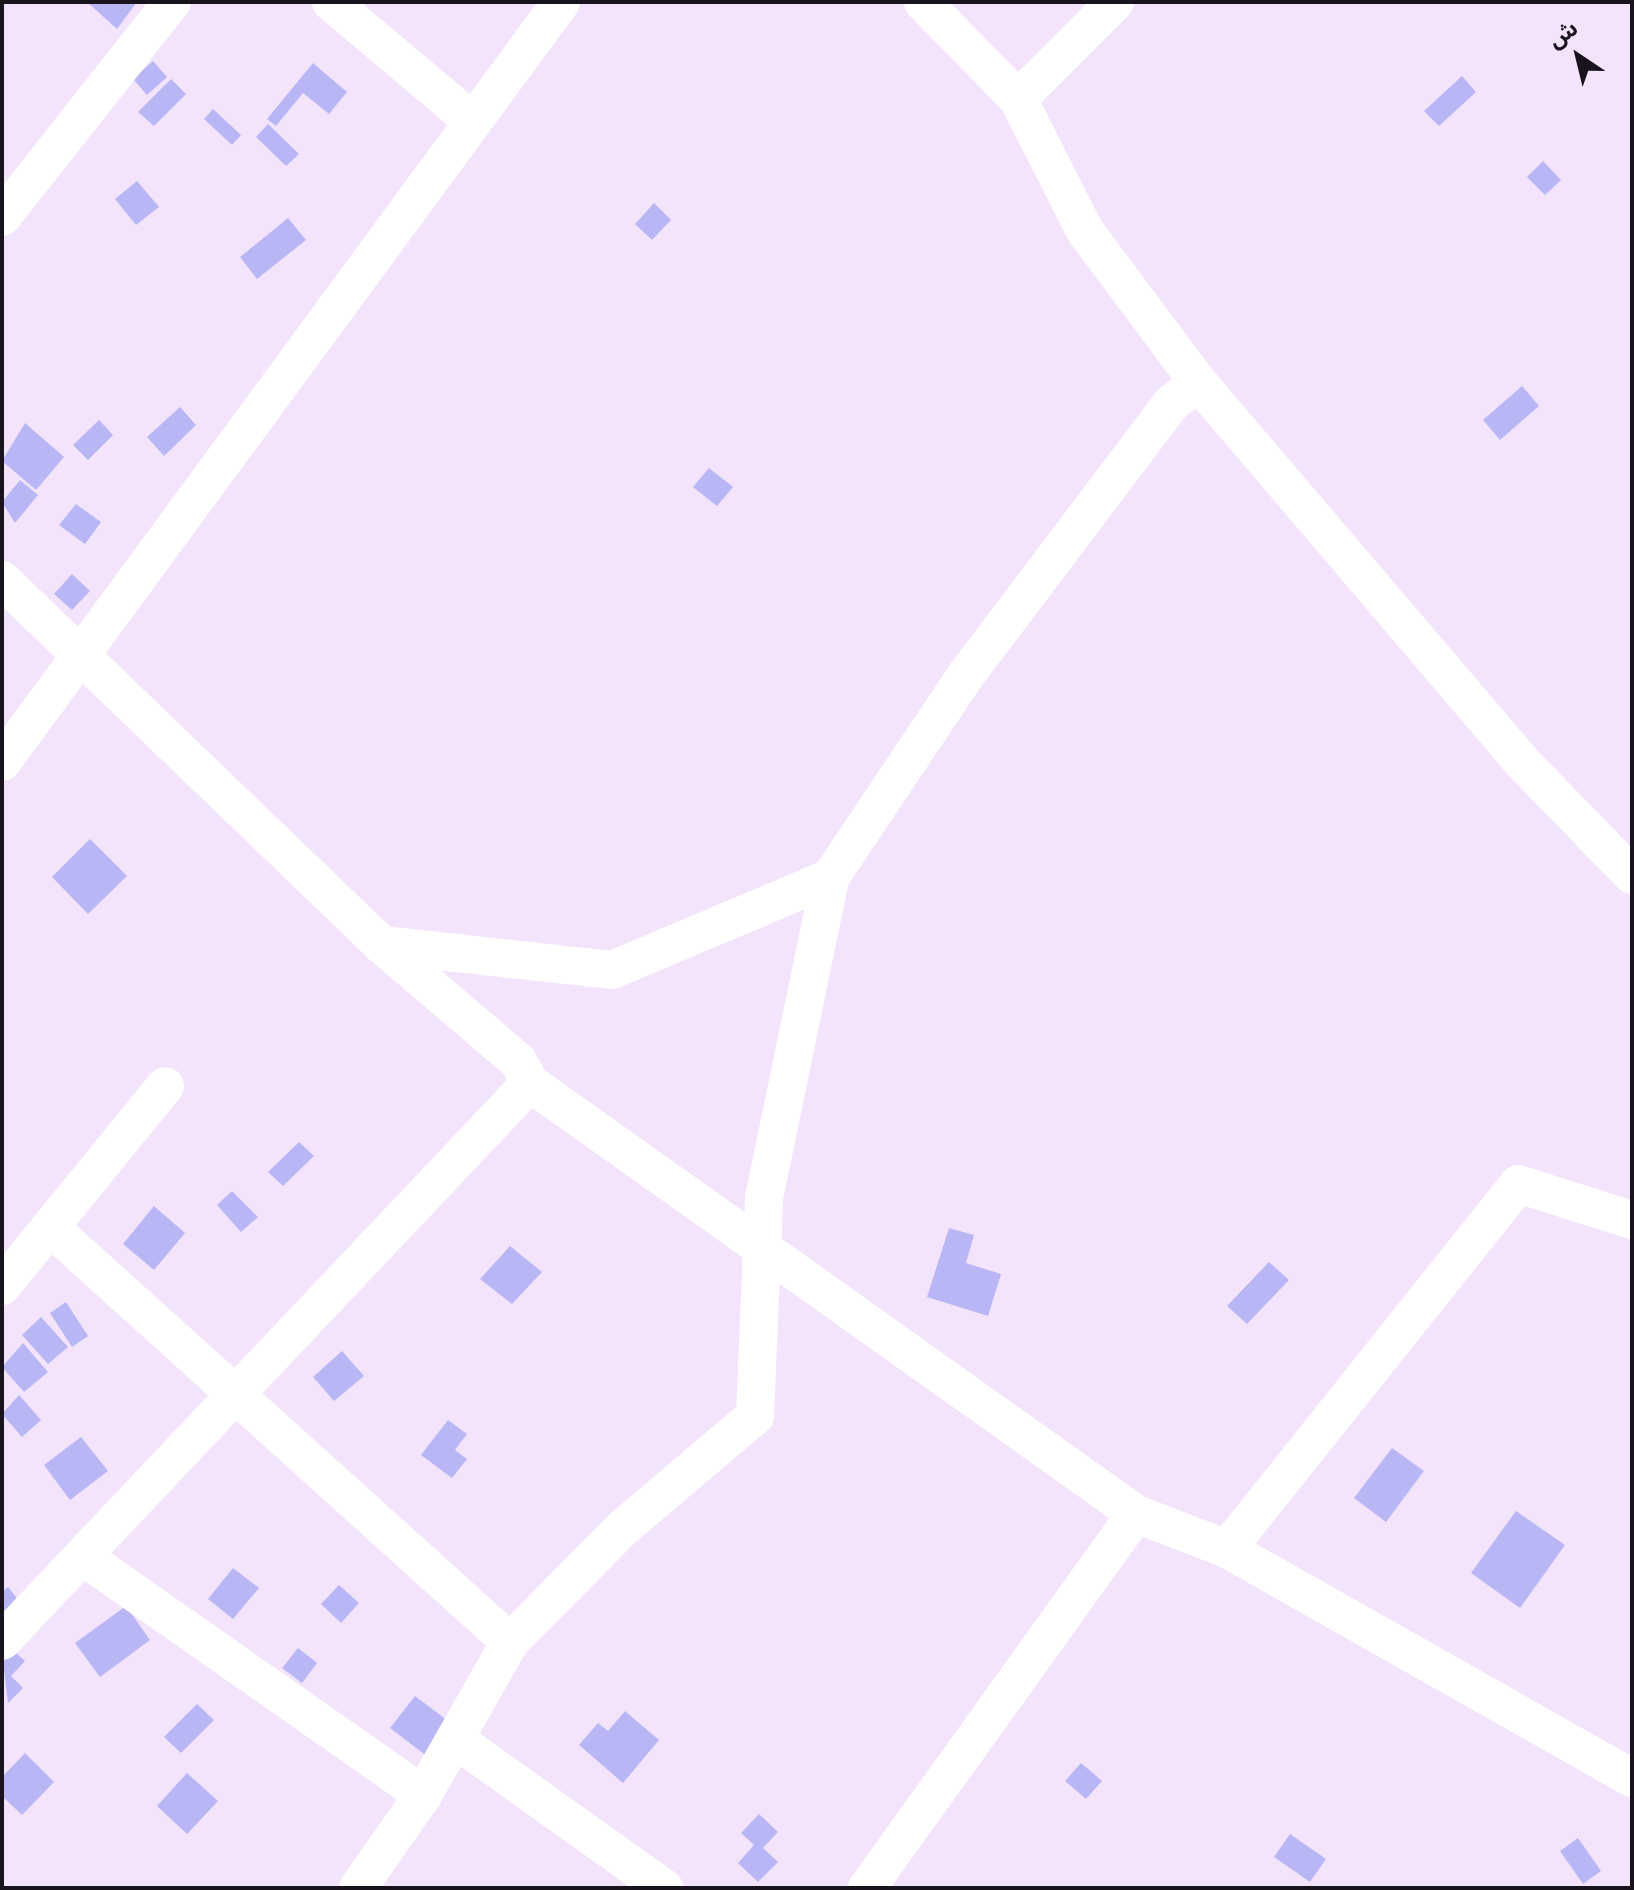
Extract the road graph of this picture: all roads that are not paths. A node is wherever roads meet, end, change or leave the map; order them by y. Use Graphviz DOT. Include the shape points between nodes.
graph roads {
  1 [pos="172,2"];
  2 [pos="331,2"];
  3 [pos="561,2"];
  4 [pos="923,2"];
  5 [pos="1115,2"];
  6 [pos="1018,99"];
  7 [pos="471,120"];
  8 [pos="2,217"];
  9 [pos="1198,382"];
  10 [pos="2,580"];
  11 [pos="80,655"];
  12 [pos="2,762"];
  13 [pos="1632,875"];
  14 [pos="830,878"];
  15 [pos="382,945"];
  16 [pos="530,1083"];
  17 [pos="165,1086"];
  18 [pos="1632,1220"];
  19 [pos="51,1228"];
  20 [pos="762,1248"];
  21 [pos="2,1286"];
  22 [pos="231,1394"];
  23 [pos="1136,1514"];
  24 [pos="1227,1549"];
  25 [pos="85,1558"];
  26 [pos="2,1641"];
  27 [pos="510,1642"];
  28 [pos="455,1739"];
  29 [pos="1632,1778"];
  30 [pos="423,1795"];
  31 [pos="358,1888"];
  32 [pos="664,1888"];
  33 [pos="867,1888"];
  1 -- 8 [label="street"];
  2 -- 7 [label="street"];
  3 -- 7 [label="street"];
  4 -- 6 [label="street"];
  5 -- 6 [label="street"];
  6 -- 9 [label="street" via="1085,231"];
  7 -- 11 [label="street"];
  9 -- 13 [label="street" via="1523,763"];
  9 -- 14 [label="street" via="1172,403 966,675"];
  10 -- 11 [label="street"];
  11 -- 12 [label="street"];
  11 -- 15 [label="street"];
  14 -- 15 [label="street" via="612,970"];
  14 -- 20 [label="street" via="764,1198"];
  15 -- 16 [label="street" via="518,1061"];
  16 -- 20 [label="street"];
  16 -- 22 [label="street"];
  17 -- 19 [label="street"];
  18 -- 24 [label="street" via="1518,1184"];
  19 -- 21 [label="street"];
  19 -- 22 [label="street"];
  20 -- 23 [label="street"];
  20 -- 27 [label="street" via="755,1416 624,1527"];
  22 -- 25 [label="street"];
  22 -- 27 [label="street"];
  23 -- 24 [label="street"];
  23 -- 33 [label="street"];
  24 -- 29 [label="street"];
  25 -- 26 [label="street"];
  25 -- 30 [label="street"];
  27 -- 28 [label="street"];
  28 -- 30 [label="street"];
  28 -- 32 [label="street"];
  30 -- 31 [label="street"];
}
